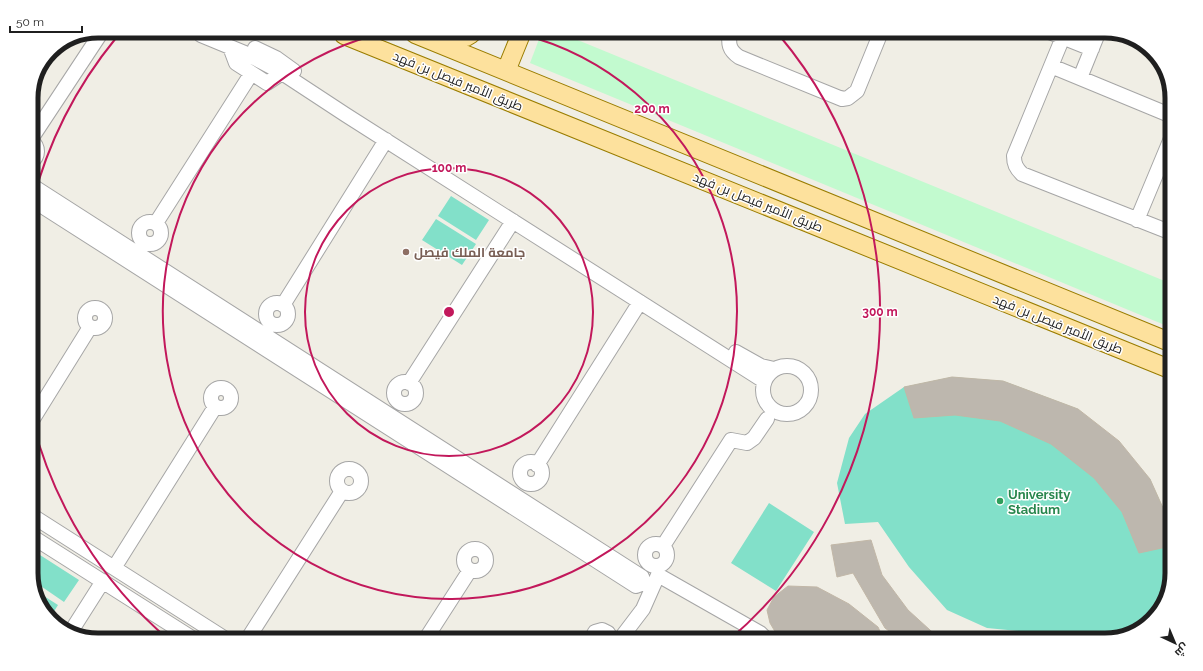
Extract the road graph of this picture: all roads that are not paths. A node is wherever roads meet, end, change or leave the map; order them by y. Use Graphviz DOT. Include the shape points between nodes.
graph roads {
  1 [pos="98,38"];
  2 [pos="208,38"];
  3 [pos="229,38"];
  4 [pos="351,38"];
  5 [pos="425,38"];
  6 [pos="461,38"];
  7 [pos="519,38"];
  8 [pos="729,38"];
  9 [pos="879,38"];
  10 [pos="1063,38"];
  11 [pos="1096,38"];
  12 [pos="437,43"];
  13 [pos="230,47"];
  14 [pos="1092,49"];
  15 [pos="1051,66"];
  16 [pos="506,71"];
  17 [pos="282,73"];
  18 [pos="252,74"];
  19 [pos="1080,78"];
  20 [pos="1165,113"];
  21 [pos="38,129"];
  22 [pos="386,140"];
  23 [pos="1165,156"];
  24 [pos="38,190"];
  25 [pos="38,203"];
  26 [pos="1137,220"];
  27 [pos="513,221"];
  28 [pos="156,223"];
  29 [pos="1165,231"];
  30 [pos="640,302"];
  31 [pos="283,305"];
  32 [pos="90,327"];
  33 [pos="1165,340"];
  34 [pos="1165,367"];
  35 [pos="774,369"];
  36 [pos="764,381"];
  37 [pos="409,383"];
  38 [pos="216,408"];
  39 [pos="38,411"];
  40 [pos="773,413"];
  41 [pos="537,464"];
  42 [pos="342,491"];
  43 [pos="38,519"];
  44 [pos="38,540"];
  45 [pos="114,568"];
  46 [pos="470,570"];
  47 [pos="103,581"];
  48 [pos="641,582"];
  49 [pos="73,628"];
  50 [pos="184,633"];
  51 [pos="216,633"];
  52 [pos="251,633"];
  53 [pos="430,633"];
  54 [pos="594,633"];
  55 [pos="608,633"];
  56 [pos="625,633"];
  57 [pos="760,633"];
  1 -- 21 [label="street"];
  2 -- 13 [label="street"];
  3 -- 35 [label="street" via="276,58 747,360"];
  4 -- 34 [label="main road, طريق الأمير فيصل بن فهد"];
  5 -- 12 [label="main road, طريق الأمير فيصل بن فهد"];
  6 -- 12 [label="main road"];
  7 -- 16 [label="main road"];
  8 -- 9 [label="street" via="728,44 739,57 842,99 857,91"];
  10 -- 14 [label="street"];
  10 -- 15 [label="street"];
  11 -- 14 [label="street"];
  12 -- 16 [label="main road, طريق الأمير فيصل بن فهد"];
  13 -- 17 [label="street"];
  13 -- 18 [label="street" via="236,63"];
  14 -- 19 [label="street"];
  15 -- 19 [label="street"];
  15 -- 26 [label="street" via="1014,156 1016,168 1022,174"];
  16 -- 33 [label="main road, طريق الأمير فيصل بن فهد"];
  17 -- 18 [label="street" via="266,83"];
  17 -- 22 [label="street"];
  18 -- 28 [label="street"];
  19 -- 20 [label="street"];
  22 -- 27 [label="street"];
  22 -- 31 [label="street"];
  23 -- 26 [label="street"];
  24 -- 48 [label="street"];
  25 -- 48 [label="street"];
  26 -- 29 [label="street"];
  27 -- 30 [label="street"];
  27 -- 37 [label="street"];
  30 -- 36 [label="street"];
  30 -- 41 [label="street"];
  32 -- 39 [label="street"];
  35 -- 36 [label="street"];
  35 -- 40 [label="street" via="789,366 803,372 808,378 810,393 803,407 796,411 789,414"];
  36 -- 40 [label="street" via="764,397"];
  38 -- 45 [label="street"];
  40 -- 48 [label="street" via="754,438 747,443 731,440 663,546 666,559 655,565"];
  42 -- 52 [label="street"];
  43 -- 45 [label="street"];
  44 -- 47 [label="street"];
  45 -- 51 [label="street"];
  46 -- 53 [label="street"];
  47 -- 49 [label="street"];
  47 -- 50 [label="street"];
  54 -- 55 [label="street" via="602,630"];
  56 -- 57 [label="street" via="643,609 658,575"];
}
